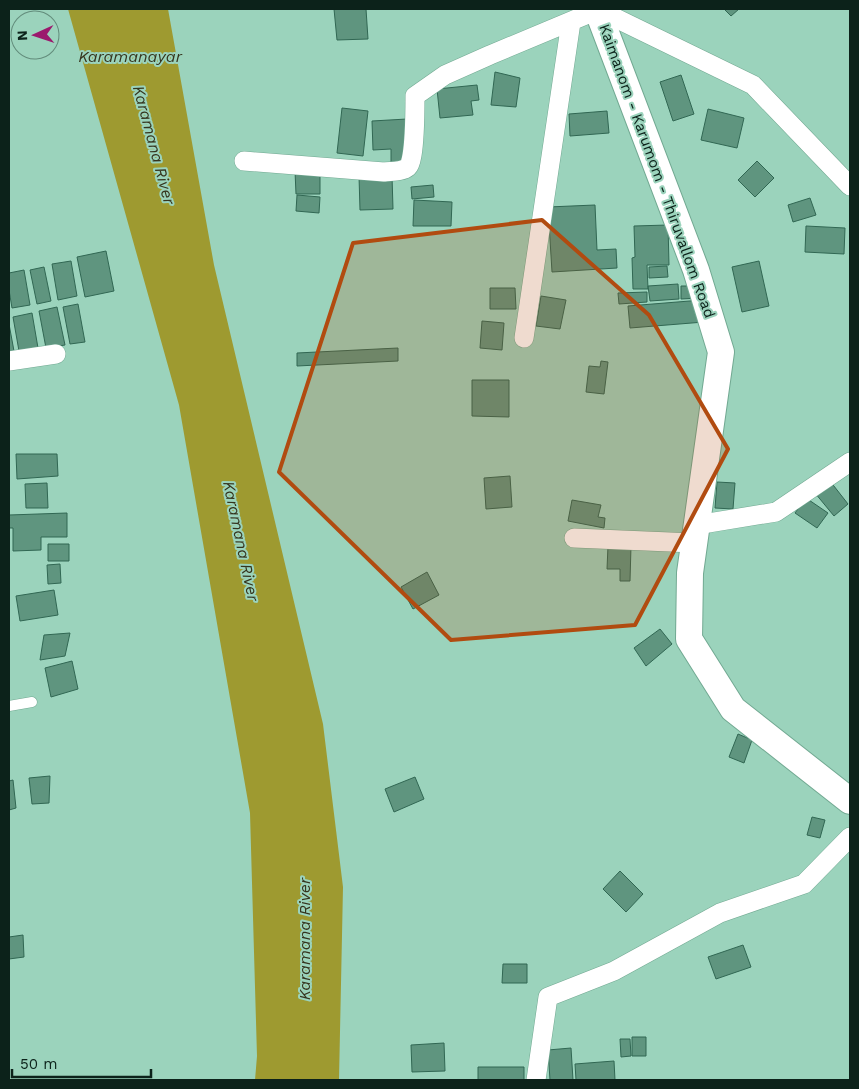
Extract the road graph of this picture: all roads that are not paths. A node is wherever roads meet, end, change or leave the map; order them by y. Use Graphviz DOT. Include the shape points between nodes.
graph roads {
  1 [pos="599,9"];
  2 [pos="570,22"];
  3 [pos="244,161"];
  4 [pos="850,186"];
  5 [pos="524,338"];
  6 [pos="56,354"];
  7 [pos="9,361"];
  8 [pos="850,462"];
  9 [pos="695,534"];
  10 [pos="574,538"];
  11 [pos="32,702"];
  12 [pos="9,706"];
  13 [pos="850,801"];
  14 [pos="850,837"];
  15 [pos="536,1080"];
  1 -- 2 [label="street"];
  1 -- 4 [label="street" via="753,85"];
  1 -- 9 [label="main road, Kaimanom - Karumom - Thiruvallom Road" via="696,270 720,352"];
  2 -- 3 [label="street" via="446,75 416,96 412,160 408,167 399,171"];
  2 -- 5 [label="street"];
  6 -- 7 [label="street"];
  8 -- 9 [label="street" via="776,512"];
  9 -- 10 [label="street"];
  9 -- 13 [label="main road, Kaimanom - Karumom - Thiruvallom Road" via="690,573 689,639 733,709"];
  11 -- 12 [label="lane"];
  14 -- 15 [label="street" via="804,884 720,913 614,971 548,997"];
}
